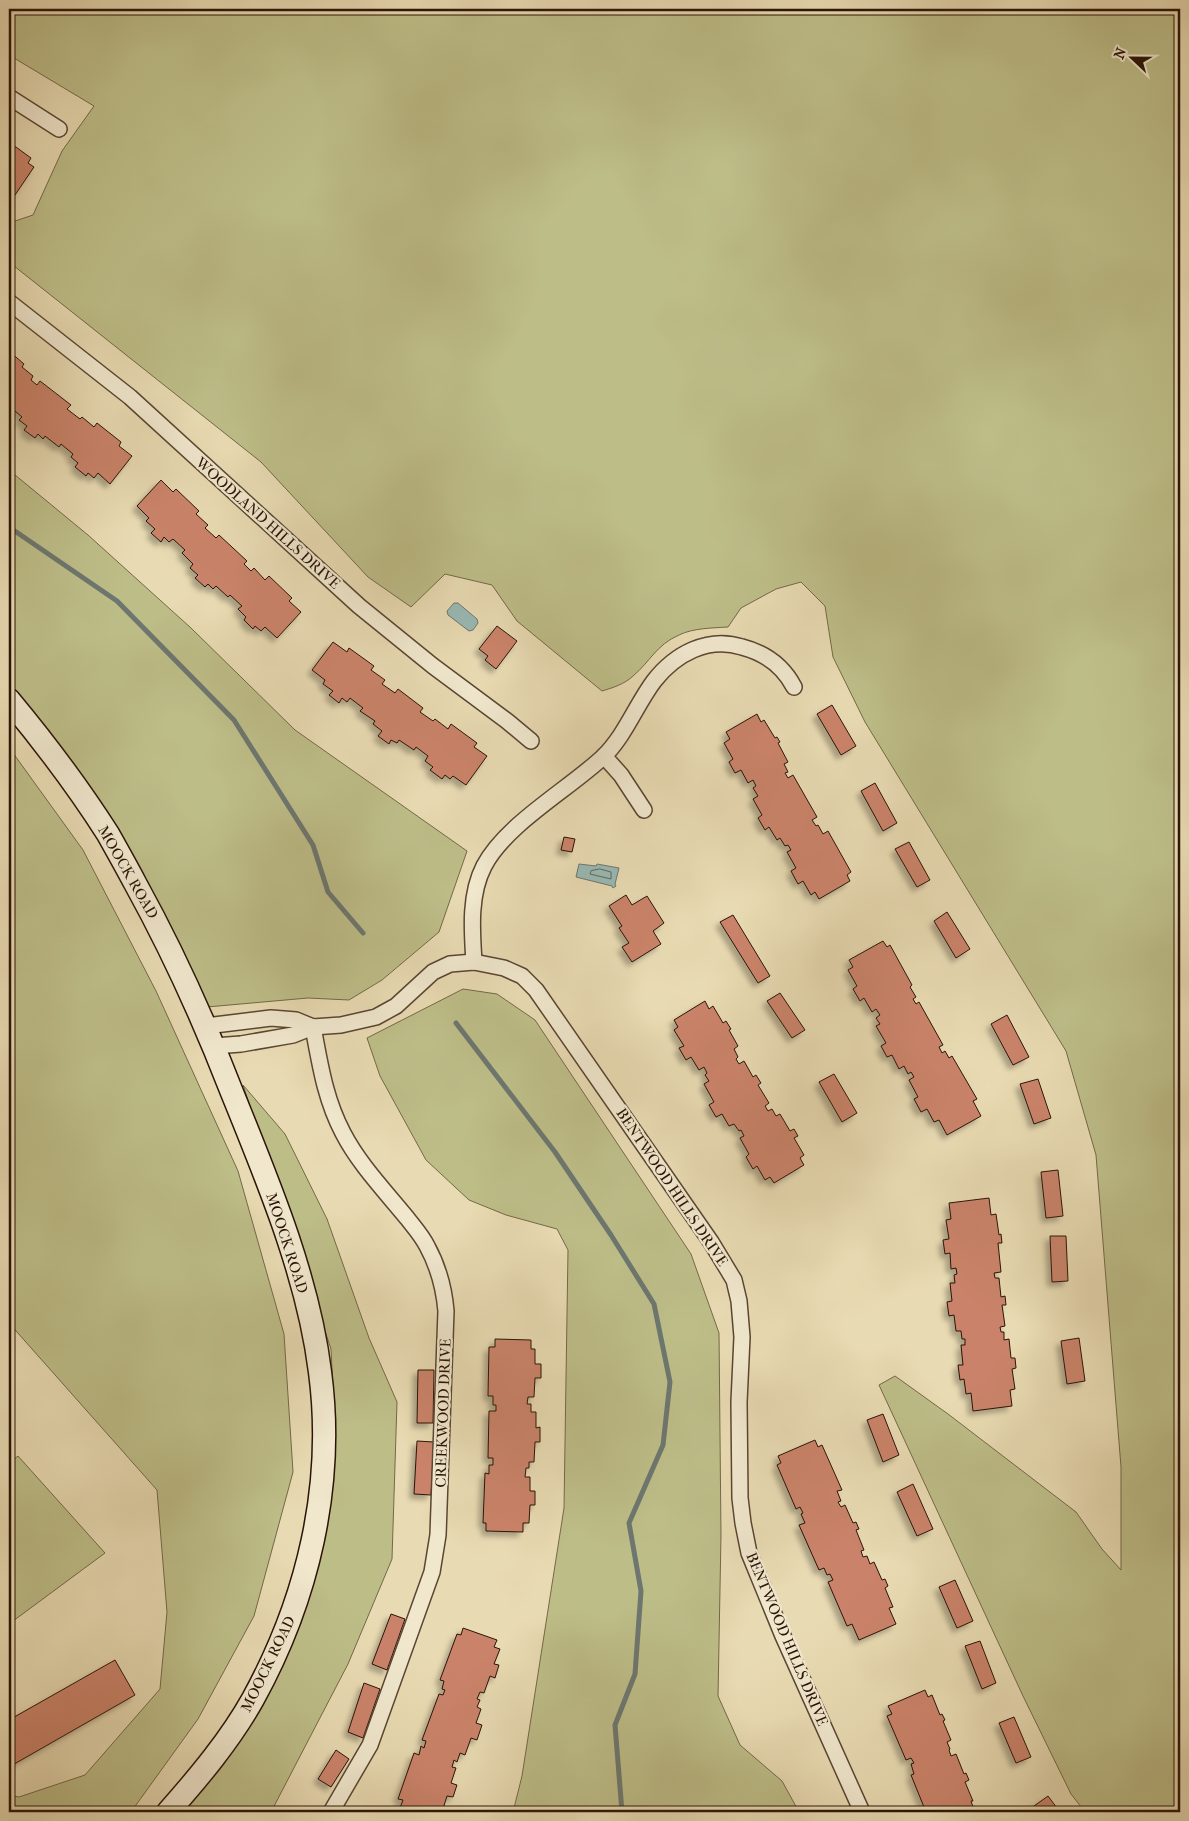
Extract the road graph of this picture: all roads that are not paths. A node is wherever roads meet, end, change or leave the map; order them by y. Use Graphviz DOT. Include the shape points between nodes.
graph roads {
  1 [pos="9,97"];
  2 [pos="59,129"];
  3 [pos="9,302"];
  4 [pos="794,688"];
  5 [pos="9,700"];
  6 [pos="531,741"];
  7 [pos="604,756"];
  8 [pos="644,810"];
  9 [pos="474,962"];
  10 [pos="313,1027"];
  11 [pos="210,1036"];
  12 [pos="168,1812"];
  13 [pos="330,1812"];
  14 [pos="862,1812"];
  1 -- 2 [label="street"];
  3 -- 6 [label="street, WOODLAND HILLS DRIVE" via="130,397 359,606"];
  4 -- 7 [label="street" via="781,669 751,649 732,643 695,648 657,677"];
  5 -- 11 [label="main road, MOOCK ROAD" via="108,835 170,949"];
  7 -- 8 [label="street" via="621,774"];
  7 -- 9 [label="street" via="520,825 495,850 478,883 473,914"];
  9 -- 10 [label="street, BENTWOOD HILLS DRIVE" via="450,964 433,972 396,1006 376,1017"];
  9 -- 14 [label="street, BENTWOOD HILLS DRIVE" via="504,968 522,976 536,990 734,1280 742,1337 740,1498 749,1553"];
  10 -- 11 [label="street, BENTWOOD HILLS DRIVE" via="293,1035 241,1044"];
  10 -- 11 [label="street, BENTWOOD HILLS DRIVE" via="296,1020 271,1018"];
  10 -- 13 [label="street, CREEKWOOD DRIVE" via="328,1098 343,1133 359,1159 427,1246 438,1271 446,1311 439,1525 432,1572 370,1745"];
  11 -- 12 [label="main road, MOOCK ROAD" via="294,1260 320,1371 325,1443 313,1544 280,1645 252,1701 232,1732"];
}
